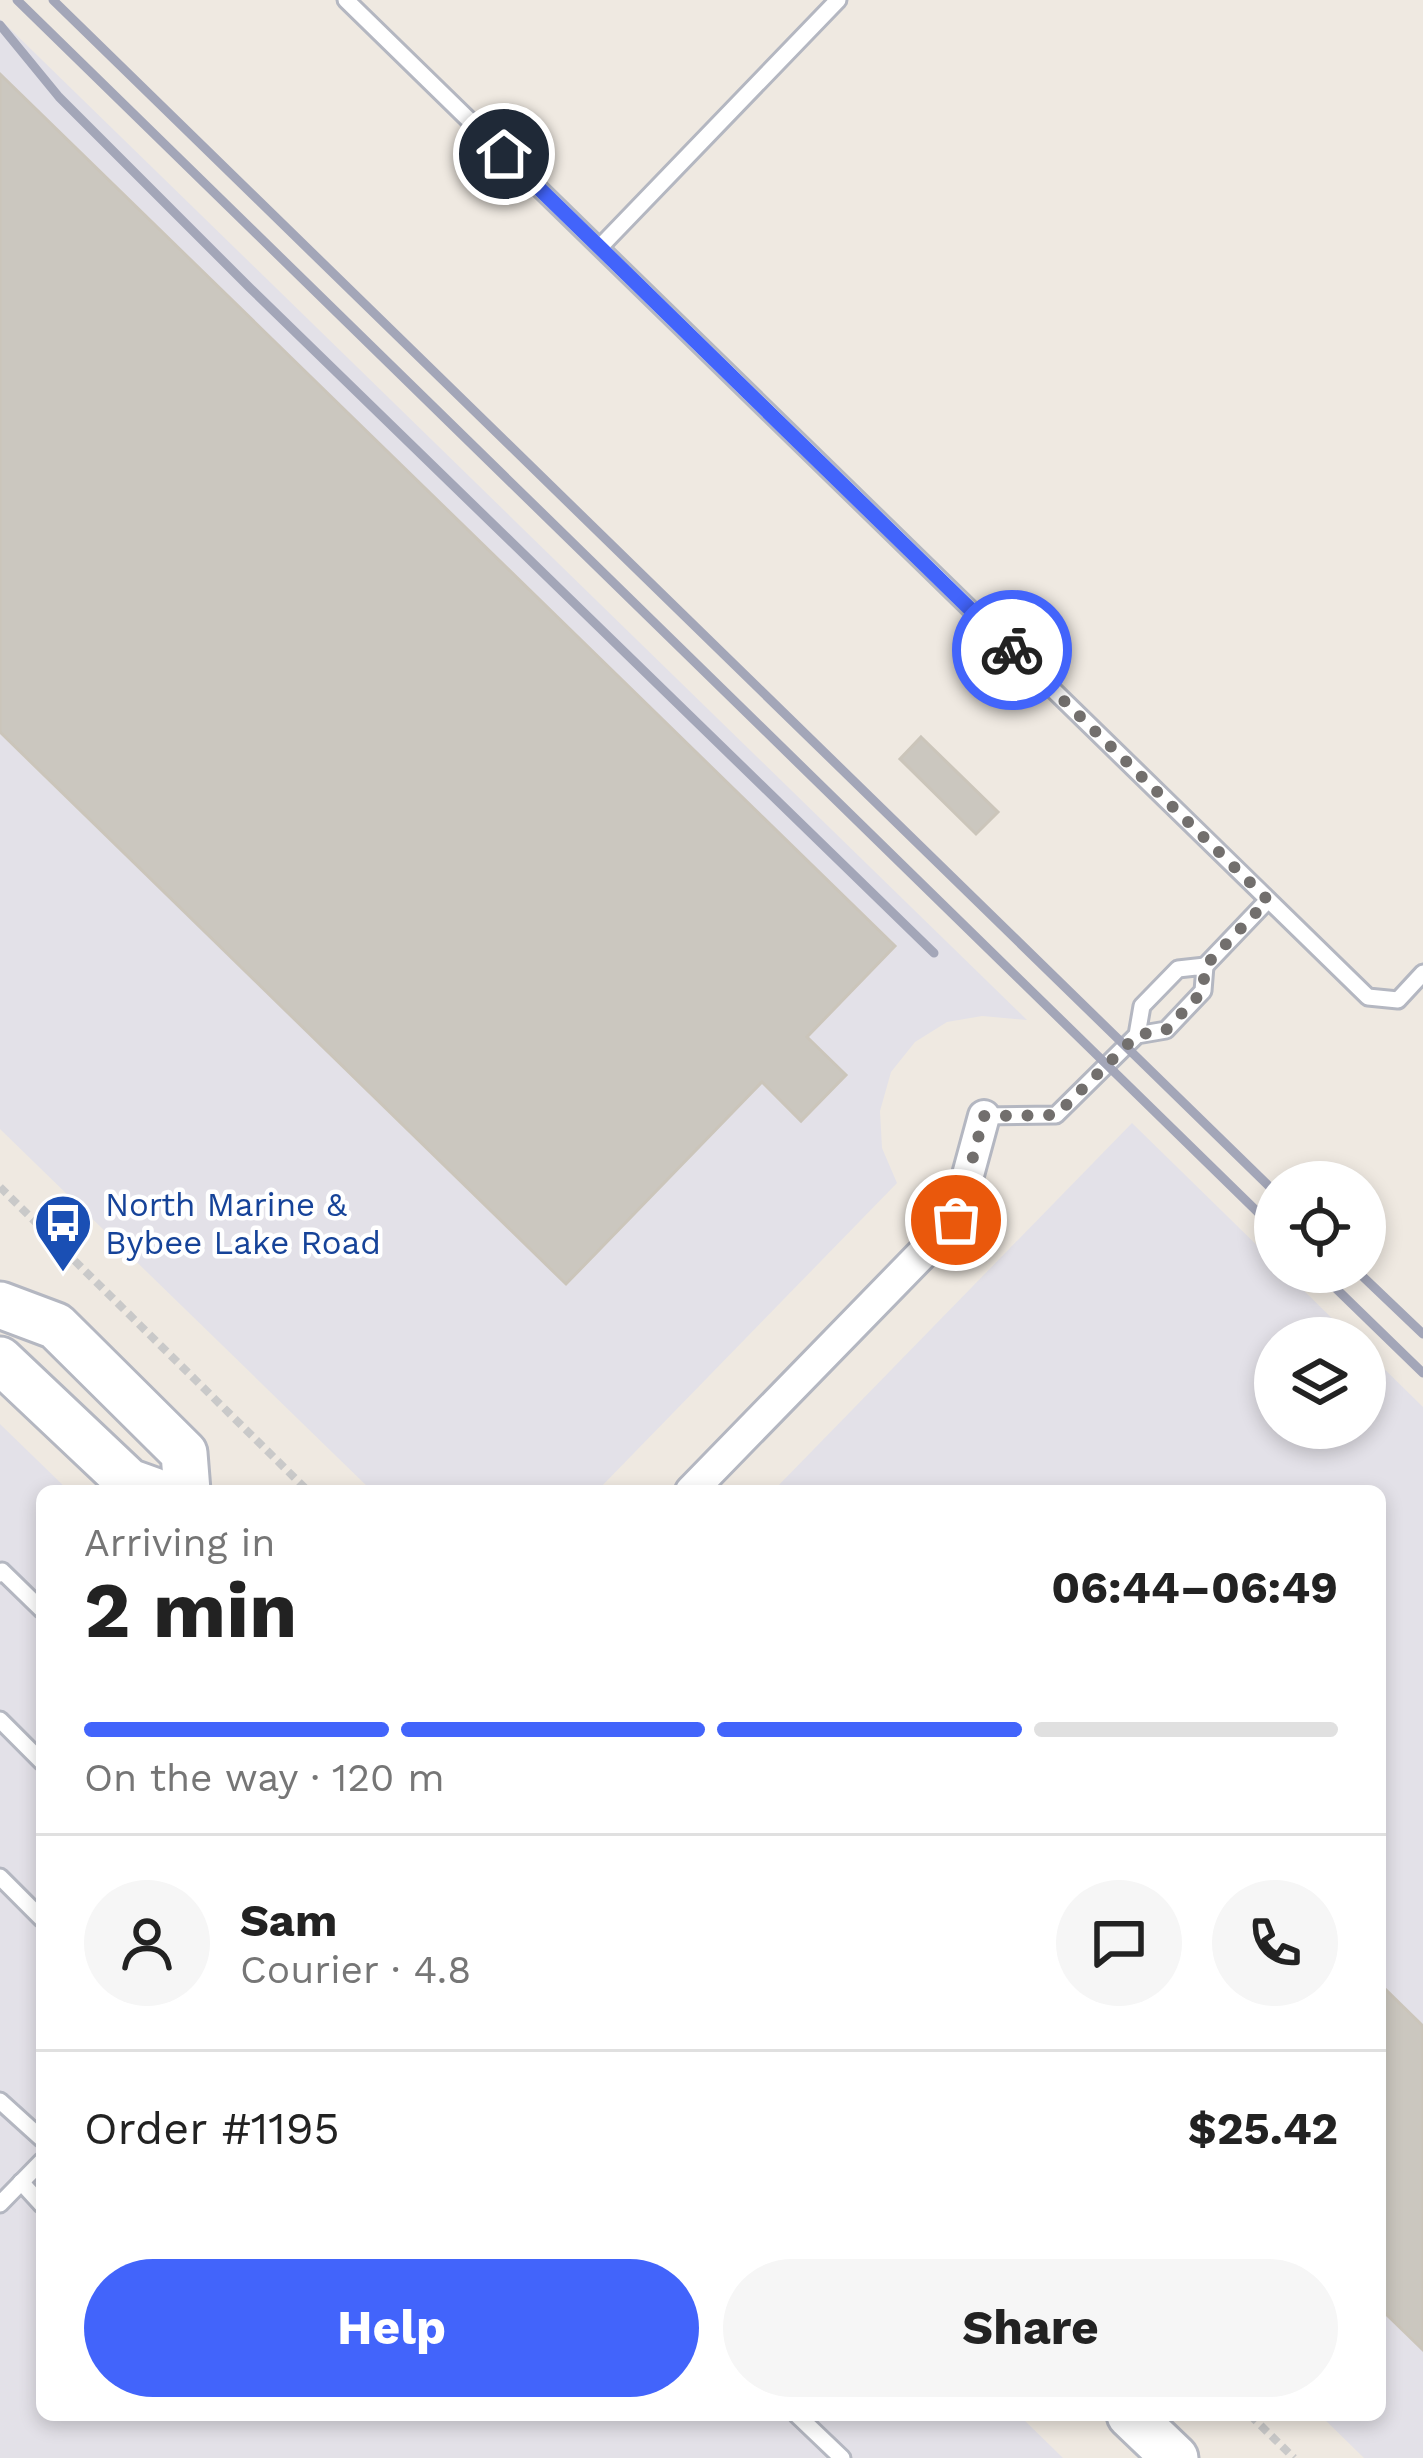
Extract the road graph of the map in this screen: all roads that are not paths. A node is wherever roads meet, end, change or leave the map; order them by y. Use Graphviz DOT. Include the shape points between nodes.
graph roads {
  1 [pos="346,0"];
  2 [pos="838,0"];
  3 [pos="600,247"];
  4 [pos="1268,900"];
  5 [pos="1205,966"];
  6 [pos="1423,973"];
  7 [pos="1137,1035"];
  8 [pos="984,1116"];
  9 [pos="0,1305"];
  10 [pos="0,1360"];
  11 [pos="137,1485"];
  12 [pos="187,1485"];
  13 [pos="697,1485"];
  14 [pos="0,1574"];
  15 [pos="36,1604"];
  16 [pos="0,1720"];
  17 [pos="36,1756"];
  18 [pos="0,1877"];
  19 [pos="36,1913"];
  20 [pos="0,2101"];
  21 [pos="36,2134"];
  22 [pos="36,2167"];
  23 [pos="21,2182"];
  24 [pos="36,2198"];
  25 [pos="0,2204"];
  26 [pos="802,2421"];
  27 [pos="1136,2421"];
  28 [pos="842,2458"];
  29 [pos="1174,2458"];
  1 -- 3 [label="lane"];
  2 -- 3 [label="lane"];
  3 -- 4 [label="lane"];
  4 -- 5 [label="lane"];
  4 -- 6 [label="lane" via="1367,997 1398,1000"];
  5 -- 7 [label="lane" via="1178,969 1142,1006"];
  5 -- 7 [label="lane" via="1203,991 1166,1030"];
  7 -- 8 [label="lane" via="1056,1115"];
  8 -- 13 [label="street" via="956,1220"];
  9 -- 12 [label="main road" via="56,1326 184,1453"];
  10 -- 11 [label="main road"];
  14 -- 15 [label="lane"];
  16 -- 17 [label="lane"];
  18 -- 19 [label="lane"];
  20 -- 21 [label="lane"];
  22 -- 23 [label="lane"];
  23 -- 24 [label="lane"];
  23 -- 25 [label="lane"];
  26 -- 28 [label="lane"];
  27 -- 29 [label="main road"];
}
